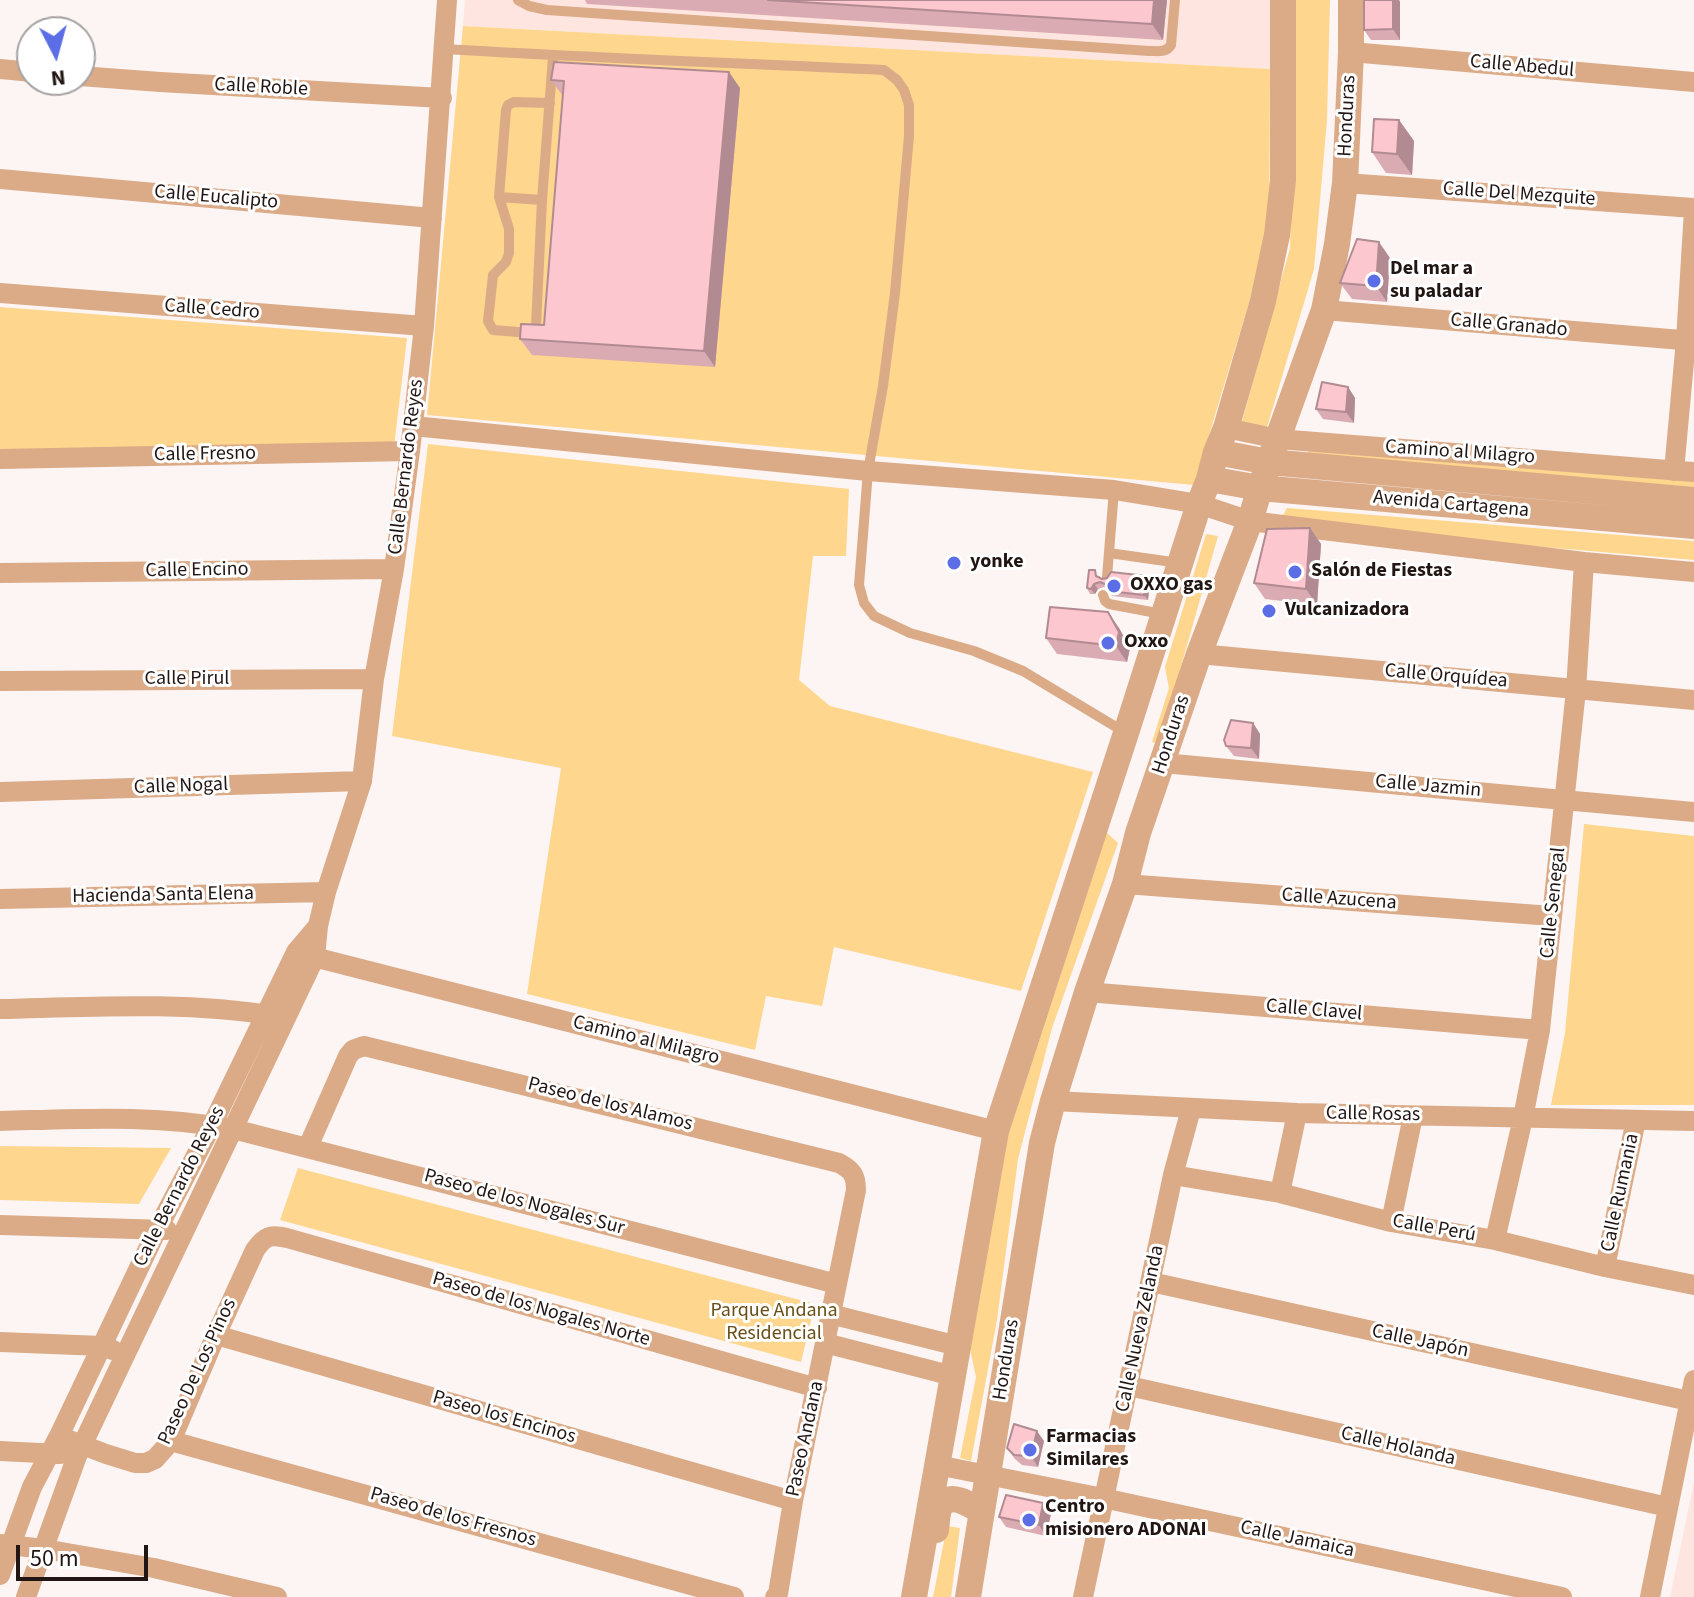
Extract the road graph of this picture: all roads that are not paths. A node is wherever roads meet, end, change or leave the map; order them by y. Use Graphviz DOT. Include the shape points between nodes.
graph roads {
  1 [pos="447,0"];
  2 [pos="518,0"];
  3 [pos="1175,0"];
  4 [pos="1283,0"];
  5 [pos="1351,0"];
  6 [pos="445,49"];
  7 [pos="1351,52"];
  8 [pos="553,57"];
  9 [pos="96,77"];
  10 [pos="1694,82"];
  11 [pos="442,98"];
  12 [pos="550,103"];
  13 [pos="0,179"];
  14 [pos="1345,183"];
  15 [pos="499,197"];
  16 [pos="542,200"];
  17 [pos="1694,209"];
  18 [pos="432,218"];
  19 [pos="0,293"];
  20 [pos="1324,310"];
  21 [pos="424,326"];
  22 [pos="1690,341"];
  23 [pos="413,426"];
  24 [pos="1221,440"];
  25 [pos="1274,450"];
  26 [pos="410,451"];
  27 [pos="0,459"];
  28 [pos="868,471"];
  29 [pos="1684,471"];
  30 [pos="1209,479"];
  31 [pos="1260,488"];
  32 [pos="1114,490"];
  33 [pos="1694,500"];
  34 [pos="1199,504"];
  35 [pos="1250,521"];
  36 [pos="1694,526"];
  37 [pos="1109,553"];
  38 [pos="1584,562"];
  39 [pos="1181,564"];
  40 [pos="394,569"];
  41 [pos="1694,572"];
  42 [pos="0,573"];
  43 [pos="1107,577"];
  44 [pos="1103,595"];
  45 [pos="1164,615"];
  46 [pos="1199,654"];
  47 [pos="374,679"];
  48 [pos="0,681"];
  49 [pos="1576,690"];
  50 [pos="1694,700"];
  51 [pos="1126,733"];
  52 [pos="1163,763"];
  53 [pos="362,781"];
  54 [pos="0,792"];
  55 [pos="1565,800"];
  56 [pos="1694,812"];
  57 [pos="1100,815"];
  58 [pos="1138,833"];
  59 [pos="1125,884"];
  60 [pos="326,892"];
  61 [pos="0,899"];
  62 [pos="1552,916"];
  63 [pos="306,955"];
  64 [pos="1087,992"];
  65 [pos="0,1009"];
  66 [pos="265,1014"];
  67 [pos="286,1018"];
  68 [pos="1540,1030"];
  69 [pos="1053,1101"];
  70 [pos="1191,1109"];
  71 [pos="1297,1113"];
  72 [pos="1413,1116"];
  73 [pos="1523,1118"];
  74 [pos="1636,1120"];
  75 [pos="0,1121"];
  76 [pos="1694,1121"];
  77 [pos="212,1125"];
  78 [pos="233,1129"];
  79 [pos="996,1131"];
  80 [pos="308,1147"];
  81 [pos="1173,1175"];
  82 [pos="856,1190"];
  83 [pos="1280,1193"];
  84 [pos="1391,1222"];
  85 [pos="0,1225"];
  86 [pos="157,1230"];
  87 [pos="183,1232"];
  88 [pos="265,1238"];
  89 [pos="1495,1240"];
  90 [pos="1605,1267"];
  91 [pos="1151,1282"];
  92 [pos="837,1284"];
  93 [pos="1694,1285"];
  94 [pos="830,1314"];
  95 [pos="216,1335"];
  96 [pos="0,1342"];
  97 [pos="825,1343"];
  98 [pos="102,1346"];
  99 [pos="958,1346"];
  100 [pos="125,1355"];
  101 [pos="953,1376"];
  102 [pos="1694,1380"];
  103 [pos="1129,1386"];
  104 [pos="817,1388"];
  105 [pos="1689,1401"];
  106 [pos="171,1441"];
  107 [pos="55,1445"];
  108 [pos="80,1450"];
  109 [pos="0,1451"];
  110 [pos="937,1465"];
  111 [pos="988,1475"];
  112 [pos="1103,1498"];
  113 [pos="793,1501"];
  114 [pos="1668,1507"];
  115 [pos="982,1512"];
  116 [pos="6,1544"];
  117 [pos="44,1549"];
  118 [pos="0,1575"];
  119 [pos="777,1595"];
  120 [pos="26,1597"];
  121 [pos="277,1597"];
  122 [pos="734,1597"];
  123 [pos="914,1597"];
  124 [pos="922,1597"];
  125 [pos="968,1597"];
  126 [pos="1083,1597"];
  127 [pos="1562,1597"];
  128 [pos="1650,1597"];
  1 -- 6 [label="street, Calle Bernardo Reyes"];
  2 -- 3 [label="lane" via="547,10 1149,51 1169,49"];
  4 -- 24 [label="street" via="1283,180 1277,235"];
  5 -- 7 [label="street, Honduras"];
  6 -- 8 [label="lane"];
  6 -- 11 [label="street, Calle Bernardo Reyes"];
  7 -- 10 [label="street, Calle Abedul"];
  7 -- 14 [label="street, Honduras"];
  8 -- 12 [label="lane"];
  8 -- 28 [label="lane" via="884,70 897,80 909,105 909,136 895,293"];
  9 -- 11 [label="street, Calle Roble"];
  11 -- 18 [label="street, Calle Bernardo Reyes"];
  12 -- 15 [label="lane" via="508,105"];
  12 -- 16 [label="lane"];
  13 -- 18 [label="street, Calle Eucalipto"];
  14 -- 17 [label="street, Calle Del Mezquite"];
  14 -- 20 [label="street, Honduras"];
  15 -- 16 [label="lane"];
  15 -- 16 [label="lane" via="509,229 509,253 493,275 488,321 498,331 530,333 536,326"];
  17 -- 22 [label="street"];
  18 -- 21 [label="street, Calle Bernardo Reyes"];
  19 -- 21 [label="street, Calle Cedro"];
  20 -- 22 [label="street, Calle Granado"];
  20 -- 25 [label="street, Honduras"];
  21 -- 23 [label="street, Calle Bernardo Reyes"];
  22 -- 29 [label="street"];
  23 -- 26 [label="street, Calle Bernardo Reyes"];
  23 -- 28 [label="street"];
  24 -- 25 [label="street, Avenida Cartagena"];
  24 -- 30 [label="street"];
  25 -- 29 [label="street, Camino al Milagro"];
  25 -- 31 [label="street, Honduras"];
  25 -- 33 [label="street, Avenida Cartagena"];
  26 -- 27 [label="street, Calle Fresno"];
  26 -- 40 [label="street, Calle Bernardo Reyes"];
  28 -- 32 [label="street"];
  28 -- 51 [label="lane" via="859,585 874,616 1023,671"];
  30 -- 31 [label="street, Avenida Cartagena"];
  30 -- 34 [label="street"];
  31 -- 35 [label="street, Honduras"];
  31 -- 36 [label="street, Avenida Cartagena"];
  32 -- 34 [label="street"];
  32 -- 37 [label="lane"];
  34 -- 35 [label="street"];
  34 -- 39 [label="street"];
  35 -- 38 [label="street"];
  35 -- 46 [label="street, Honduras"];
  37 -- 39 [label="lane"];
  37 -- 43 [label="lane"];
  38 -- 41 [label="street"];
  38 -- 49 [label="street, Calle Senegal"];
  39 -- 45 [label="street"];
  40 -- 42 [label="street, Calle Encino"];
  40 -- 47 [label="street, Calle Bernardo Reyes"];
  44 -- 45 [label="lane" via="1109,604"];
  45 -- 51 [label="street"];
  46 -- 49 [label="street, Calle Orquídea"];
  46 -- 52 [label="street, Honduras"];
  47 -- 48 [label="street, Calle Pirul"];
  47 -- 53 [label="street, Calle Bernardo Reyes"];
  49 -- 50 [label="street, Calle Orquídea"];
  49 -- 55 [label="street, Calle Senegal"];
  51 -- 52 [label="street"];
  51 -- 57 [label="street"];
  52 -- 55 [label="street, Calle Jazmin"];
  52 -- 58 [label="street, Honduras"];
  53 -- 54 [label="street, Calle Nogal"];
  53 -- 60 [label="street, Calle Bernardo Reyes"];
  55 -- 56 [label="street, Calle Jazmin"];
  55 -- 62 [label="street, Calle Senegal"];
  57 -- 58 [label="street"];
  57 -- 79 [label="street"];
  58 -- 59 [label="street, Honduras"];
  59 -- 62 [label="street, Calle Azucena"];
  59 -- 64 [label="street, Honduras"];
  60 -- 61 [label="street, Hacienda Santa Elena"];
  60 -- 63 [label="street, Calle Bernardo Reyes"];
  62 -- 68 [label="street, Calle Senegal"];
  63 -- 66 [label="street, Calle Bernardo Reyes"];
  63 -- 67 [label="street, Calle Bernardo Reyes"];
  63 -- 79 [label="street, Camino al Milagro"];
  64 -- 68 [label="street, Calle Clavel"];
  64 -- 69 [label="street, Honduras"];
  65 -- 66 [label="street" via="155,1007"];
  66 -- 67 [label="street"];
  66 -- 77 [label="street, Calle Bernardo Reyes"];
  67 -- 78 [label="street, Calle Bernardo Reyes"];
  68 -- 73 [label="street, Calle Senegal"];
  69 -- 70 [label="street, Calle Rosas"];
  69 -- 111 [label="street, Honduras"];
  70 -- 71 [label="street, Calle Rosas"];
  70 -- 81 [label="street, Calle Nueva Zelanda"];
  71 -- 72 [label="street, Calle Rosas"];
  71 -- 83 [label="street"];
  72 -- 73 [label="street, Calle Rosas"];
  72 -- 84 [label="street"];
  73 -- 74 [label="street, Calle Rosas"];
  73 -- 89 [label="street, Calle Senegal"];
  74 -- 76 [label="street, Calle Rosas"];
  74 -- 90 [label="street, Calle Rumania"];
  75 -- 77 [label="street, Paseo de los Nogales Sur" via="136,1118"];
  77 -- 78 [label="street, Paseo de los Nogales Sur"];
  77 -- 86 [label="street, Calle Bernardo Reyes"];
  78 -- 80 [label="street, Paseo de los Nogales Sur"];
  78 -- 87 [label="street, Calle Bernardo Reyes"];
  79 -- 99 [label="street"];
  80 -- 82 [label="street, Paseo de los Alamos" via="348,1056 364,1046 839,1163 856,1177"];
  80 -- 92 [label="street, Paseo de los Nogales Sur"];
  81 -- 83 [label="street, Calle Perú"];
  81 -- 91 [label="street, Calle Nueva Zelanda"];
  82 -- 92 [label="street, Paseo Andana"];
  83 -- 84 [label="street, Calle Perú"];
  84 -- 89 [label="street, Calle Perú"];
  85 -- 86 [label="street"];
  86 -- 87 [label="street"];
  86 -- 98 [label="street, Calle Bernardo Reyes"];
  87 -- 100 [label="street, Calle Bernardo Reyes"];
  88 -- 95 [label="street, Paseo De Los Pinos"];
  88 -- 104 [label="street, Paseo de los Nogales Norte" via="287,1238"];
  89 -- 90 [label="street, Calle Perú"];
  90 -- 93 [label="street, Calle Perú"];
  91 -- 103 [label="street, Calle Nueva Zelanda"];
  91 -- 105 [label="street, Calle Japón"];
  92 -- 94 [label="street, Paseo Andana"];
  94 -- 97 [label="street, Paseo Andana"];
  94 -- 99 [label="street"];
  95 -- 106 [label="street, Paseo De Los Pinos"];
  95 -- 113 [label="street, Paseo los Encinos"];
  96 -- 98 [label="street"];
  97 -- 101 [label="street"];
  97 -- 104 [label="street, Paseo Andana"];
  98 -- 100 [label="street"];
  98 -- 107 [label="street, Calle Bernardo Reyes"];
  99 -- 101 [label="street"];
  100 -- 108 [label="street, Calle Bernardo Reyes"];
  101 -- 110 [label="street"];
  102 -- 105 [label="street"];
  103 -- 112 [label="street, Calle Nueva Zelanda"];
  103 -- 114 [label="street, Calle Holanda"];
  104 -- 113 [label="street, Paseo Andana"];
  105 -- 114 [label="street"];
  106 -- 108 [label="street, Paseo De Los Pinos" via="146,1463"];
  106 -- 122 [label="street, Paseo de los Fresnos"];
  107 -- 108 [label="street"];
  107 -- 109 [label="street"];
  107 -- 116 [label="street, Calle Bernardo Reyes"];
  108 -- 117 [label="street, Calle Bernardo Reyes"];
  110 -- 111 [label="street, Calle Jamaica"];
  110 -- 123 [label="street"];
  111 -- 112 [label="street, Calle Jamaica"];
  111 -- 115 [label="street, Honduras"];
  112 -- 126 [label="street, Calle Nueva Zelanda"];
  112 -- 127 [label="street, Calle Jamaica"];
  113 -- 119 [label="street, Paseo Andana"];
  114 -- 128 [label="street"];
  115 -- 124 [label="street" via="955,1499 940,1506"];
  115 -- 125 [label="street, Honduras"];
  116 -- 117 [label="street"];
  116 -- 118 [label="street, Calle Bernardo Reyes"];
  117 -- 120 [label="street, Calle Bernardo Reyes"];
  117 -- 121 [label="street"];
}
